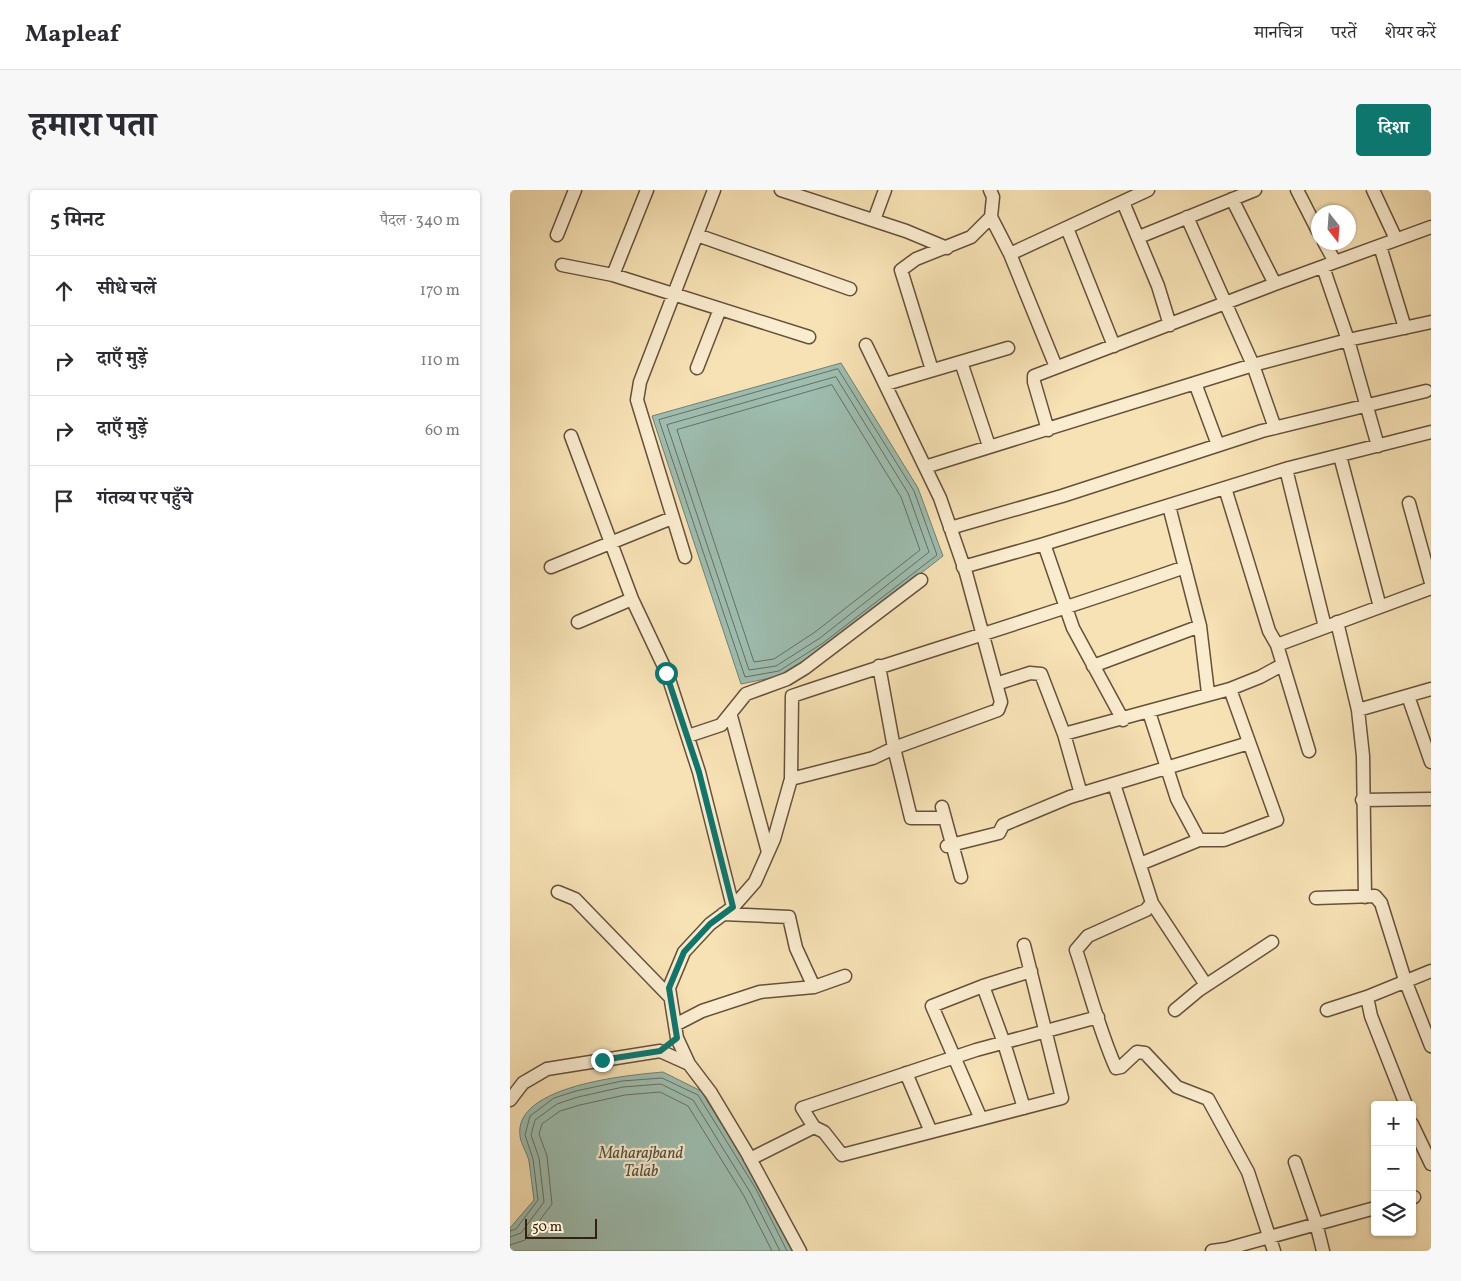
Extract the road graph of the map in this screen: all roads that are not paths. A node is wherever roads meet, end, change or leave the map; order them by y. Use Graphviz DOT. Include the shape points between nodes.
graph roads {
  1 [pos="575,190"];
  2 [pos="647,190"];
  3 [pos="714,190"];
  4 [pos="780,190"];
  5 [pos="885,190"];
  6 [pos="990,190"];
  7 [pos="1148,190"];
  8 [pos="1254,190"];
  9 [pos="1297,190"];
  10 [pos="1373,190"];
  11 [pos="1232,198"];
  12 [pos="1123,202"];
  13 [pos="1187,217"];
  14 [pos="1311,217"];
  15 [pos="991,218"];
  16 [pos="874,220"];
  17 [pos="1431,227"];
  18 [pos="1067,228"];
  19 [pos="557,235"];
  20 [pos="697,235"];
  21 [pos="1139,237"];
  22 [pos="1396,239"];
  23 [pos="1380,246"];
  24 [pos="946,248"];
  25 [pos="1326,250"];
  26 [pos="1010,254"];
  27 [pos="1329,264"];
  28 [pos="562,265"];
  29 [pos="613,275"];
  30 [pos="1275,284"];
  31 [pos="850,289"];
  32 [pos="674,294"];
  33 [pos="1226,304"];
  34 [pos="720,309"];
  35 [pos="1431,322"];
  36 [pos="1170,325"];
  37 [pos="1404,328"];
  38 [pos="809,337"];
  39 [pos="1348,340"];
  40 [pos="866,345"];
  41 [pos="1114,346"];
  42 [pos="1008,348"];
  43 [pos="961,362"];
  44 [pos="1252,365"];
  45 [pos="1056,367"];
  46 [pos="697,368"];
  47 [pos="932,370"];
  48 [pos="1195,383"];
  49 [pos="886,384"];
  50 [pos="1426,391"];
  51 [pos="1367,406"];
  52 [pos="1275,428"];
  53 [pos="1048,430"];
  54 [pos="1431,432"];
  55 [pos="571,436"];
  56 [pos="1218,445"];
  57 [pos="989,446"];
  58 [pos="1378,446"];
  59 [pos="1340,456"];
  60 [pos="926,467"];
  61 [pos="1286,469"];
  62 [pos="1225,488"];
  63 [pos="1409,503"];
  64 [pos="1169,506"];
  65 [pos="672,518"];
  66 [pos="950,528"];
  67 [pos="611,543"];
  68 [pos="1044,544"];
  69 [pos="685,557"];
  70 [pos="551,566"];
  71 [pos="963,566"];
  72 [pos="1185,568"];
  73 [pos="921,580"];
  74 [pos="1431,583"];
  75 [pos="1431,588"];
  76 [pos="632,599"];
  77 [pos="1380,607"];
  78 [pos="1067,609"];
  79 [pos="578,622"];
  80 [pos="1338,622"];
  81 [pos="1200,626"];
  82 [pos="1325,627"];
  83 [pos="982,635"];
  84 [pos="1277,645"];
  85 [pos="1282,665"];
  86 [pos="878,666"];
  87 [pos="1093,666"];
  88 [pos="996,684"];
  89 [pos="1230,689"];
  90 [pos="1431,689"];
  91 [pos="1208,693"];
  92 [pos="1408,696"];
  93 [pos="1358,710"];
  94 [pos="1149,712"];
  95 [pos="731,716"];
  96 [pos="1123,720"];
  97 [pos="1064,734"];
  98 [pos="688,736"];
  99 [pos="1427,736"];
  100 [pos="1248,743"];
  101 [pos="894,748"];
  102 [pos="1309,751"];
  103 [pos="1431,762"];
  104 [pos="1167,767"];
  105 [pos="791,779"];
  106 [pos="1114,784"];
  107 [pos="1081,794"];
  108 [pos="1431,799"];
  109 [pos="1362,800"];
  110 [pos="1199,840"];
  111 [pos="950,845"];
  112 [pos="768,852"];
  113 [pos="1140,864"];
  114 [pos="961,877"];
  115 [pos="558,892"];
  116 [pos="1365,897"];
  117 [pos="1316,898"];
  118 [pos="1152,903"];
  119 [pos="728,911"];
  120 [pos="1272,942"];
  121 [pos="1024,945"];
  122 [pos="1031,971"];
  123 [pos="1431,971"];
  124 [pos="845,976"];
  125 [pos="1405,980"];
  126 [pos="1206,985"];
  127 [pos="983,986"];
  128 [pos="814,987"];
  129 [pos="1367,997"];
  130 [pos="670,998"];
  131 [pos="1175,1010"];
  132 [pos="1327,1010"];
  133 [pos="1098,1017"];
  134 [pos="1047,1031"];
  135 [pos="676,1032"];
  136 [pos="1004,1043"];
  137 [pos="1431,1046"];
  138 [pos="660,1051"];
  139 [pos="954,1058"];
  140 [pos="689,1064"];
  141 [pos="906,1074"];
  142 [pos="510,1100"];
  143 [pos="1404,1101"];
  144 [pos="1024,1108"];
  145 [pos="981,1119"];
  146 [pos="814,1127"];
  147 [pos="931,1132"];
  148 [pos="1416,1132"];
  149 [pos="750,1159"];
  150 [pos="1295,1162"];
  151 [pos="1431,1164"];
  152 [pos="1371,1209"];
  153 [pos="1316,1223"];
  154 [pos="1269,1235"];
  155 [pos="1226,1250"];
  156 [pos="800,1251"];
  157 [pos="1212,1251"];
  158 [pos="1274,1251"];
  159 [pos="1323,1251"];
  1 -- 19 [label="street"];
  2 -- 29 [label="street"];
  3 -- 20 [label="street"];
  4 -- 16 [label="street"];
  5 -- 16 [label="street"];
  6 -- 15 [label="street" via="993,196"];
  7 -- 12 [label="street"];
  8 -- 11 [label="street"];
  9 -- 14 [label="street"];
  10 -- 22 [label="street"];
  11 -- 13 [label="street"];
  11 -- 30 [label="street"];
  12 -- 18 [label="street"];
  12 -- 21 [label="street"];
  13 -- 21 [label="street"];
  13 -- 33 [label="street"];
  15 -- 24 [label="street" via="972,237"];
  15 -- 26 [label="street"];
  16 -- 24 [label="street"];
  17 -- 22 [label="street"];
  18 -- 26 [label="street"];
  18 -- 41 [label="street"];
  20 -- 31 [label="street"];
  20 -- 32 [label="street"];
  21 -- 36 [label="street"];
  22 -- 23 [label="street"];
  23 -- 27 [label="street"];
  23 -- 37 [label="street"];
  24 -- 47 [label="street" via="916,259 901,270"];
  25 -- 27 [label="street"];
  26 -- 45 [label="street"];
  27 -- 30 [label="street"];
  27 -- 39 [label="street"];
  28 -- 29 [label="street"];
  29 -- 32 [label="street"];
  30 -- 33 [label="street"];
  32 -- 34 [label="street"];
  32 -- 65 [label="street" via="640,382 637,400"];
  33 -- 36 [label="street"];
  33 -- 44 [label="street"];
  34 -- 38 [label="street"];
  34 -- 46 [label="street"];
  35 -- 37 [label="street"];
  36 -- 41 [label="street"];
  37 -- 39 [label="street"];
  39 -- 44 [label="street"];
  39 -- 51 [label="street"];
  40 -- 49 [label="street"];
  41 -- 45 [label="street"];
  42 -- 43 [label="street"];
  43 -- 47 [label="street"];
  43 -- 57 [label="street"];
  44 -- 48 [label="street"];
  44 -- 52 [label="street"];
  45 -- 53 [label="street" via="1034,376"];
  47 -- 49 [label="street"];
  48 -- 53 [label="street"];
  48 -- 56 [label="street"];
  49 -- 60 [label="street"];
  50 -- 51 [label="street"];
  51 -- 52 [label="street"];
  51 -- 58 [label="street"];
  52 -- 56 [label="street"];
  53 -- 57 [label="street"];
  54 -- 58 [label="street"];
  55 -- 67 [label="street"];
  56 -- 66 [label="street" via="1062,496"];
  57 -- 60 [label="street"];
  58 -- 59 [label="street"];
  59 -- 61 [label="street"];
  59 -- 77 [label="street"];
  60 -- 66 [label="street"];
  61 -- 62 [label="street"];
  61 -- 82 [label="street"];
  62 -- 64 [label="street"];
  62 -- 84 [label="street" via="1269,631"];
  63 -- 74 [label="street"];
  64 -- 68 [label="street"];
  64 -- 72 [label="street"];
  65 -- 67 [label="street"];
  65 -- 69 [label="street"];
  66 -- 71 [label="street"];
  67 -- 70 [label="street"];
  67 -- 76 [label="street"];
  68 -- 71 [label="street"];
  68 -- 78 [label="street"];
  71 -- 83 [label="street"];
  72 -- 78 [label="street"];
  72 -- 81 [label="street"];
  73 -- 95 [label="street" via="805,668 787,679 746,694"];
  75 -- 77 [label="street"];
  76 -- 79 [label="street"];
  76 -- 98 [label="street" via="666,673"];
  77 -- 80 [label="street"];
  78 -- 83 [label="street"];
  78 -- 87 [label="street"];
  80 -- 82 [label="street"];
  80 -- 93 [label="street"];
  81 -- 87 [label="street"];
  81 -- 91 [label="street"];
  82 -- 84 [label="street"];
  83 -- 86 [label="street"];
  83 -- 88 [label="street"];
  84 -- 85 [label="street"];
  85 -- 89 [label="street"];
  85 -- 102 [label="street"];
  86 -- 101 [label="street"];
  86 -- 105 [label="street" via="792,696"];
  87 -- 96 [label="street"];
  88 -- 97 [label="street" via="1041,674"];
  88 -- 101 [label="street" via="1001,702 998,710"];
  89 -- 91 [label="street"];
  89 -- 100 [label="street"];
  90 -- 92 [label="street"];
  91 -- 94 [label="street"];
  92 -- 93 [label="street"];
  92 -- 99 [label="street"];
  93 -- 109 [label="street"];
  94 -- 96 [label="street"];
  94 -- 104 [label="street"];
  95 -- 98 [label="street" via="721,725"];
  95 -- 112 [label="street"];
  96 -- 97 [label="street"];
  97 -- 107 [label="street"];
  98 -- 119 [label="street"];
  99 -- 103 [label="street"];
  100 -- 104 [label="street"];
  100 -- 110 [label="street" via="1276,820 1224,840"];
  101 -- 105 [label="street" via="873,758"];
  101 -- 111 [label="street" via="911,818 943,812"];
  104 -- 106 [label="street"];
  104 -- 110 [label="street" via="1177,799"];
  105 -- 112 [label="street"];
  106 -- 107 [label="street"];
  106 -- 113 [label="street"];
  107 -- 111 [label="street" via="1003,825 999,833"];
  108 -- 109 [label="street"];
  109 -- 116 [label="street"];
  110 -- 113 [label="street"];
  111 -- 114 [label="street"];
  112 -- 119 [label="street" via="755,882"];
  113 -- 118 [label="street"];
  115 -- 130 [label="street" via="575,899"];
  116 -- 117 [label="street"];
  116 -- 125 [label="street" via="1375,896 1381,903"];
  118 -- 126 [label="street"];
  118 -- 133 [label="street" via="1146,910 1088,936 1076,950"];
  119 -- 128 [label="street" via="789,917 796,948"];
  119 -- 130 [label="street" via="710,924 684,952 669,988"];
  120 -- 126 [label="street"];
  121 -- 122 [label="street"];
  122 -- 127 [label="street"];
  122 -- 134 [label="street"];
  123 -- 125 [label="street"];
  124 -- 128 [label="street"];
  125 -- 129 [label="street"];
  125 -- 137 [label="street"];
  126 -- 131 [label="street"];
  127 -- 136 [label="street"];
  127 -- 139 [label="street" via="932,1006"];
  128 -- 135 [label="street" via="760,992 702,1011"];
  129 -- 132 [label="street"];
  129 -- 143 [label="street" via="1371,1016"];
  130 -- 135 [label="street"];
  133 -- 134 [label="street"];
  133 -- 154 [label="street" via="1103,1039 1116,1068 1137,1052 1145,1053 1177,1087 1208,1099 1248,1172"];
  134 -- 136 [label="street"];
  134 -- 144 [label="street" via="1062,1098"];
  135 -- 138 [label="street"];
  135 -- 140 [label="street"];
  136 -- 139 [label="street"];
  136 -- 144 [label="street"];
  138 -- 140 [label="street"];
  138 -- 142 [label="street" via="546,1069 524,1083"];
  139 -- 141 [label="street"];
  139 -- 145 [label="street"];
  140 -- 149 [label="street" via="712,1093"];
  141 -- 146 [label="street" via="802,1108"];
  141 -- 147 [label="street"];
  144 -- 145 [label="street"];
  145 -- 147 [label="street"];
  146 -- 147 [label="street" via="824,1132 842,1155"];
  146 -- 149 [label="street"];
  148 -- 151 [label="street"];
  149 -- 156 [label="street"];
  150 -- 153 [label="street"];
  152 -- 153 [label="street"];
  153 -- 154 [label="street"];
  153 -- 159 [label="street"];
  154 -- 155 [label="street"];
  154 -- 158 [label="street"];
  155 -- 157 [label="street"];
}
